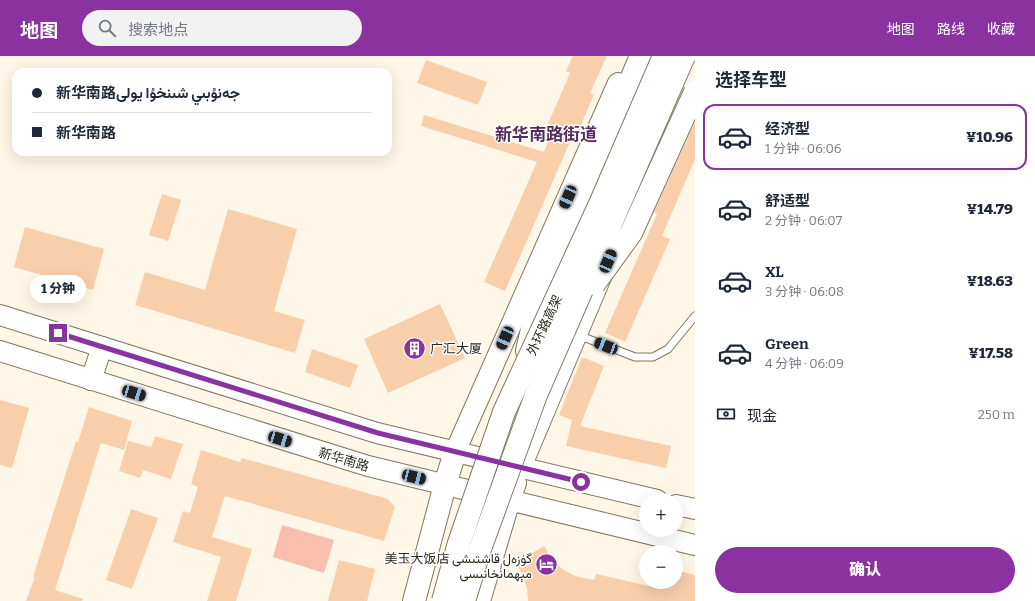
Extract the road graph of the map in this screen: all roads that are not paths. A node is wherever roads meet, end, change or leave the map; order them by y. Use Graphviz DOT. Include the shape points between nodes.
graph roads {
  1 [pos="630,56"];
  2 [pos="641,56"];
  3 [pos="664,56"];
  4 [pos="684,56"];
  5 [pos="694,56"];
  6 [pos="695,92"];
  7 [pos="0,315"];
  8 [pos="695,316"];
  9 [pos="573,326"];
  10 [pos="102,347"];
  11 [pos="0,351"];
  12 [pos="522,372"];
  13 [pos="91,380"];
  14 [pos="455,452"];
  15 [pos="521,467"];
  16 [pos="444,485"];
  17 [pos="639,496"];
  18 [pos="508,500"];
  19 [pos="683,506"];
  20 [pos="695,509"];
  21 [pos="695,545"];
  22 [pos="414,601"];
  23 [pos="443,601"];
  24 [pos="464,601"];
  25 [pos="479,601"];
  1 -- 14 [label="main road"];
  2 -- 12 [label="main road, bridge" via="538,303"];
  3 -- 12 [label="main road, 外环路高架, bridge" via="599,206"];
  4 -- 9 [label="main road, 外环路高架, bridge"];
  5 -- 9 [label="main road"];
  6 -- 9 [label="main road, bridge" via="631,233"];
  7 -- 10 [label="main road"];
  8 -- 9 [label="lane" via="668,349 653,357 635,357"];
  9 -- 15 [label="main road"];
  9 -- 24 [label="main road, 外环路高架, bridge" via="536,395 480,549"];
  10 -- 13 [label="main road"];
  10 -- 14 [label="main road" via="378,433"];
  11 -- 13 [label="main road, 新华南路"];
  12 -- 23 [label="main road, 外环路高架, bridge" via="504,412"];
  13 -- 16 [label="main road, 新华南路" via="368,466"];
  14 -- 15 [label="main road"];
  14 -- 16 [label="main road"];
  15 -- 17 [label="main road"];
  15 -- 18 [label="main road"];
  16 -- 18 [label="main road, 新华南路"];
  16 -- 22 [label="main road"];
  18 -- 21 [label="main road, 新华南路"];
  18 -- 25 [label="main road"];
  19 -- 20 [label="main road"];
}
